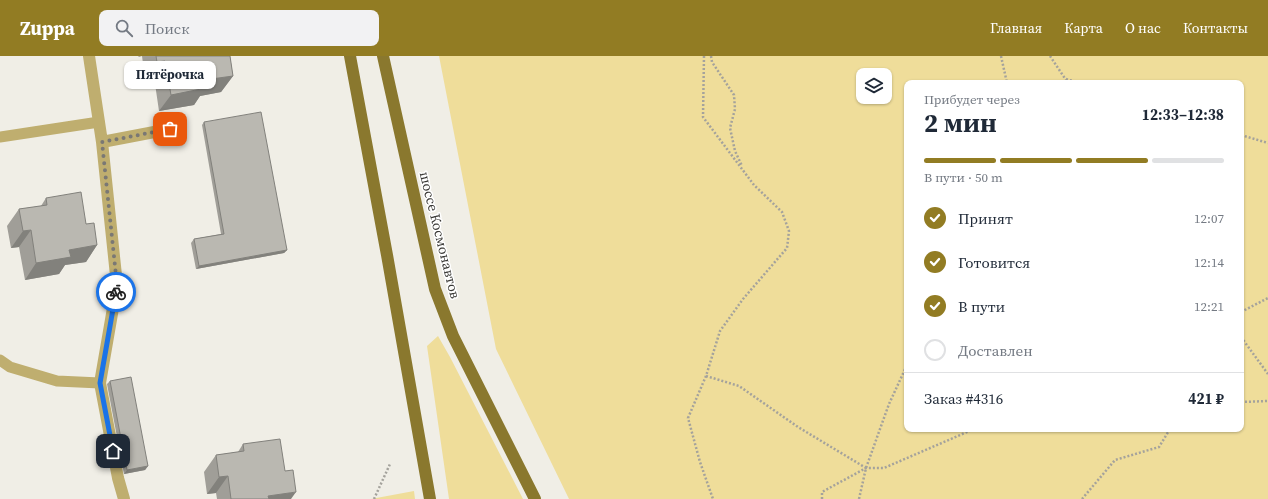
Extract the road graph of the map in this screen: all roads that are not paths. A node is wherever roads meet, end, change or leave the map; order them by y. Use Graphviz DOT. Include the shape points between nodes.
graph roads {
  1 [pos="89,56"];
  2 [pos="350,56"];
  3 [pos="383,56"];
  4 [pos="99,122"];
  5 [pos="170,129"];
  6 [pos="0,137"];
  7 [pos="102,142"];
  8 [pos="0,360"];
  9 [pos="100,383"];
  10 [pos="124,499"];
  11 [pos="430,499"];
  12 [pos="535,499"];
  1 -- 4 [label="street"];
  2 -- 11 [label="main road"];
  3 -- 12 [label="main road, шоссе Космонавтов" via="435,289 453,336"];
  4 -- 6 [label="lane"];
  4 -- 7 [label="street"];
  5 -- 7 [label="street"];
  7 -- 9 [label="street" via="117,285"];
  8 -- 9 [label="lane" via="10,367 57,381"];
  9 -- 10 [label="street"];
}
